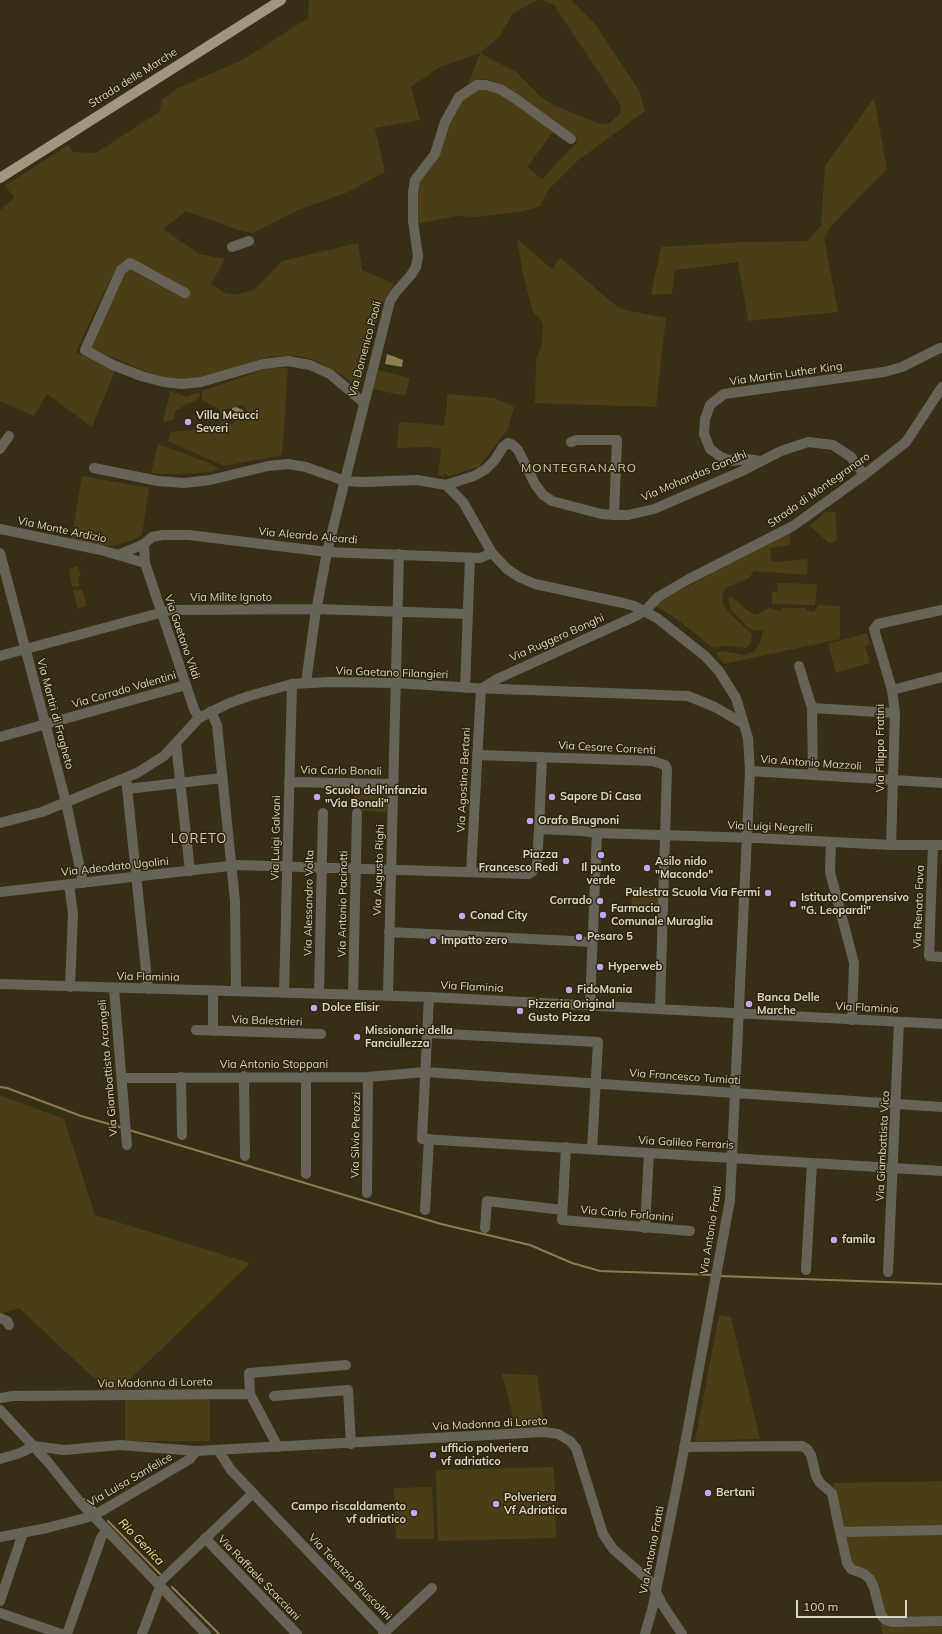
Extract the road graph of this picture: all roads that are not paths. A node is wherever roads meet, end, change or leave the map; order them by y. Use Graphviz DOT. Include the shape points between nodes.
graph roads {
  1 [pos="281,0"];
  2 [pos="571,138"];
  3 [pos="0,178"];
  4 [pos="249,241"];
  5 [pos="232,247"];
  6 [pos="185,293"];
  7 [pos="940,348"];
  8 [pos="942,386"];
  9 [pos="364,403"];
  10 [pos="9,436"];
  11 [pos="571,442"];
  12 [pos="0,449"];
  13 [pos="759,461"];
  14 [pos="94,468"];
  15 [pos="220,468"];
  16 [pos="864,475"];
  17 [pos="228,476"];
  18 [pos="468,478"];
  19 [pos="345,481"];
  20 [pos="446,485"];
  21 [pos="454,494"];
  22 [pos="614,515"];
  23 [pos="0,529"];
  24 [pos="144,544"];
  25 [pos="327,552"];
  26 [pos="0,553"];
  27 [pos="492,553"];
  28 [pos="120,554"];
  29 [pos="399,554"];
  30 [pos="470,558"];
  31 [pos="145,563"];
  32 [pos="1,565"];
  33 [pos="316,609"];
  34 [pos="942,610"];
  35 [pos="645,611"];
  36 [pos="161,612"];
  37 [pos="398,612"];
  38 [pos="467,614"];
  39 [pos="25,650"];
  40 [pos="0,656"];
  41 [pos="799,666"];
  42 [pos="942,677"];
  43 [pos="306,682"];
  44 [pos="396,683"];
  45 [pos="292,684"];
  46 [pos="186,685"];
  47 [pos="465,688"];
  48 [pos="481,689"];
  49 [pos="892,690"];
  50 [pos="812,708"];
  51 [pos="211,711"];
  52 [pos="895,713"];
  53 [pos="199,718"];
  54 [pos="744,724"];
  55 [pos="46,725"];
  56 [pos="0,737"];
  57 [pos="176,744"];
  58 [pos="477,755"];
  59 [pos="542,757"];
  60 [pos="750,771"];
  61 [pos="814,775"];
  62 [pos="126,778"];
  63 [pos="222,778"];
  64 [pos="893,780"];
  65 [pos="289,782"];
  66 [pos="181,783"];
  67 [pos="393,784"];
  68 [pos="942,784"];
  69 [pos="128,789"];
  70 [pos="66,802"];
  71 [pos="323,813"];
  72 [pos="357,813"];
  73 [pos="0,823"];
  74 [pos="539,829"];
  75 [pos="597,833"];
  76 [pos="664,835"];
  77 [pos="747,838"];
  78 [pos="831,842"];
  79 [pos="891,845"];
  80 [pos="937,845"];
  81 [pos="232,866"];
  82 [pos="287,866"];
  83 [pos="322,867"];
  84 [pos="356,868"];
  85 [pos="391,869"];
  86 [pos="190,871"];
  87 [pos="471,872"];
  88 [pos="137,877"];
  89 [pos="83,883"];
  90 [pos="69,884"];
  91 [pos="0,892"];
  92 [pos="389,932"];
  93 [pos="592,942"];
  94 [pos="942,957"];
  95 [pos="0,984"];
  96 [pos="70,987"];
  97 [pos="114,988"];
  98 [pos="148,989"];
  99 [pos="213,991"];
  100 [pos="236,991"];
  101 [pos="284,993"];
  102 [pos="319,993"];
  103 [pos="353,994"];
  104 [pos="388,995"];
  105 [pos="429,997"];
  106 [pos="590,1005"];
  107 [pos="660,1009"];
  108 [pos="738,1013"];
  109 [pos="852,1020"];
  110 [pos="899,1022"];
  111 [pos="942,1024"];
  112 [pos="196,1030"];
  113 [pos="213,1031"];
  114 [pos="428,1033"];
  115 [pos="321,1034"];
  116 [pos="425,1072"];
  117 [pos="244,1076"];
  118 [pos="306,1076"];
  119 [pos="181,1077"];
  120 [pos="368,1077"];
  121 [pos="122,1078"];
  122 [pos="595,1082"];
  123 [pos="735,1092"];
  124 [pos="897,1104"];
  125 [pos="942,1106"];
  126 [pos="182,1135"];
  127 [pos="429,1139"];
  128 [pos="127,1145"];
  129 [pos="566,1147"];
  130 [pos="592,1149"];
  131 [pos="648,1153"];
  132 [pos="245,1156"];
  133 [pos="733,1158"];
  134 [pos="812,1163"];
  135 [pos="894,1168"];
  136 [pos="942,1172"];
  137 [pos="306,1174"];
  138 [pos="367,1193"];
  139 [pos="425,1210"];
  140 [pos="562,1215"];
  141 [pos="485,1228"];
  142 [pos="644,1228"];
  143 [pos="690,1231"];
  144 [pos="806,1270"];
  145 [pos="888,1272"];
  146 [pos="0,1318"];
  147 [pos="9,1325"];
  148 [pos="346,1365"];
  149 [pos="250,1394"];
  150 [pos="274,1396"];
  151 [pos="0,1398"];
  152 [pos="0,1410"];
  153 [pos="351,1444"];
  154 [pos="34,1446"];
  155 [pos="278,1447"];
  156 [pos="684,1447"];
  157 [pos="218,1450"];
  158 [pos="196,1451"];
  159 [pos="0,1459"];
  160 [pos="253,1493"];
  161 [pos="90,1516"];
  162 [pos="942,1530"];
  163 [pos="840,1532"];
  164 [pos="23,1533"];
  165 [pos="103,1535"];
  166 [pos="0,1537"];
  167 [pos="205,1538"];
  168 [pos="158,1588"];
  169 [pos="432,1588"];
  170 [pos="656,1590"];
  171 [pos="0,1601"];
  172 [pos="0,1613"];
  173 [pos="942,1621"];
  174 [pos="384,1633"];
  175 [pos="61,1634"];
  176 [pos="67,1634"];
  177 [pos="142,1634"];
  178 [pos="198,1634"];
  179 [pos="206,1634"];
  180 [pos="297,1634"];
  181 [pos="645,1634"];
  182 [pos="682,1634"];
  1 -- 3 [label="main road, Strada delle Marche"];
  2 -- 9 [label="street, Via Domenico Paoli" via="500,89 477,85 459,97 445,122 435,154 415,180 412,192 418,256 416,267 390,301"];
  4 -- 5 [label="street"];
  6 -- 9 [label="street" via="130,263 121,270 85,350 113,365 164,382 182,384 201,382 263,364 288,361 310,364 330,374"];
  7 -- 13 [label="street, Via Martin Luther King" via="902,367 884,372 724,394 710,405 705,420 704,434 710,449 732,461"];
  8 -- 16 [label="street, Strada di Montegranaro" via="906,442"];
  9 -- 19 [label="street, Via Domenico Paoli"];
  10 -- 12 [label="street"];
  11 -- 22 [label="street" via="617,440"];
  13 -- 16 [label="street, Via Martin Luther King" via="808,442 833,445 851,457"];
  13 -- 22 [label="street, Via Mohandas Gandhi" via="740,472 654,508 628,515"];
  14 -- 17 [label="street" via="158,481 184,483"];
  15 -- 17 [label="street"];
  16 -- 35 [label="street, Strada di Montegranaro" via="793,526 689,579 658,597"];
  17 -- 19 [label="street" via="288,464"];
  18 -- 20 [label="street"];
  18 -- 21 [label="street"];
  18 -- 22 [label="street, Via Mohandas Gandhi" via="486,469 508,443 518,450 535,484 552,501"];
  19 -- 20 [label="street" via="417,480"];
  19 -- 25 [label="street, Via Domenico Paoli"];
  20 -- 21 [label="street, Via Antonio Fratti"];
  21 -- 27 [label="street, Via Antonio Fratti" via="463,502"];
  23 -- 28 [label="street, Via Monte Ardizio"];
  24 -- 25 [label="street, Via Aleardo Aleardi" via="152,537 189,535"];
  24 -- 28 [label="street"];
  24 -- 31 [label="street"];
  25 -- 29 [label="street, Via Aleardo Aleardi"];
  25 -- 33 [label="street, Via Domenico Paoli"];
  26 -- 32 [label="street, Via Martiri di Fragheto"];
  27 -- 30 [label="street, Via Aleardo Aleardi" via="480,558"];
  27 -- 35 [label="street, Via Antonio Fratti" via="508,570 531,582 623,603"];
  28 -- 31 [label="street, Via Monte Ardizio"];
  29 -- 30 [label="street, Via Aleardo Aleardi"];
  29 -- 37 [label="street, Via Augusto Righi"];
  30 -- 38 [label="street"];
  31 -- 36 [label="street, Via Gaetano Vildi"];
  32 -- 39 [label="street, Via Martiri di Fragheto"];
  33 -- 36 [label="street, Via Milite Ignoto"];
  33 -- 37 [label="street, Via Milite Ignoto"];
  33 -- 43 [label="street, Via Domenico Paoli"];
  34 -- 49 [label="street, Via Filippo Fratini" via="878,624 874,629"];
  35 -- 48 [label="street, Via Ruggero Bonghi" via="497,679"];
  35 -- 54 [label="street, Via Antonio Fratti" via="688,640 718,671 736,698"];
  36 -- 39 [label="street, Via Milite Ignoto"];
  36 -- 46 [label="street, Via Gaetano Vildi"];
  37 -- 38 [label="street, Via Milite Ignoto"];
  37 -- 44 [label="street, Via Augusto Righi"];
  38 -- 47 [label="street"];
  39 -- 40 [label="street, Via Milite Ignoto"];
  39 -- 55 [label="street, Via Martiri di Fragheto"];
  41 -- 50 [label="street"];
  42 -- 49 [label="street"];
  43 -- 44 [label="street, Via Gaetano Filangieri"];
  43 -- 45 [label="street, Via Gaetano Filangieri"];
  44 -- 47 [label="street, Via Gaetano Filangieri"];
  44 -- 67 [label="street, Via Augusto Righi"];
  45 -- 51 [label="street, Via Gaetano Filangieri" via="249,696"];
  45 -- 65 [label="street, Via Luigi Galvani"];
  46 -- 53 [label="street, Via Gaetano Vildi"];
  46 -- 55 [label="street, Via Corrado Valentini"];
  47 -- 48 [label="street, Via Gaetano Filangieri"];
  48 -- 54 [label="street, Via Gaetano Filangieri" via="688,696 715,707"];
  48 -- 58 [label="street, Via Agostino Bertani"];
  49 -- 52 [label="street, Via Filippo Fratini"];
  50 -- 52 [label="street"];
  50 -- 61 [label="street"];
  51 -- 53 [label="street, Via Gaetano Filangieri"];
  51 -- 63 [label="street" via="217,725"];
  52 -- 64 [label="street, Via Filippo Fratini"];
  53 -- 57 [label="street, Via Gaetano Filangieri"];
  54 -- 60 [label="street, Via Antonio Fratti" via="750,752"];
  55 -- 56 [label="street, Via Corrado Valentini"];
  55 -- 70 [label="street, Via Martiri di Fragheto"];
  57 -- 62 [label="street, Via Gaetano Filangieri" via="149,767"];
  57 -- 66 [label="street"];
  58 -- 59 [label="street, Via Cesare Correnti"];
  58 -- 87 [label="street, Via Agostino Bertani"];
  59 -- 74 [label="street"];
  59 -- 76 [label="street, Via Cesare Correnti" via="653,761 665,765 667,769"];
  60 -- 61 [label="street, Via Antonio Mazzoli"];
  60 -- 77 [label="street, Via Antonio Fratti"];
  61 -- 64 [label="street, Via Antonio Mazzoli"];
  62 -- 69 [label="street"];
  62 -- 70 [label="street, Via Gaetano Filangieri"];
  63 -- 66 [label="street"];
  63 -- 81 [label="street"];
  64 -- 68 [label="street, Via Antonio Mazzoli"];
  64 -- 79 [label="street, Via Filippo Fratini"];
  65 -- 67 [label="street, Via Carlo Bonali"];
  65 -- 82 [label="street, Via Luigi Galvani"];
  66 -- 69 [label="street"];
  66 -- 86 [label="street"];
  67 -- 85 [label="street, Via Augusto Righi"];
  69 -- 88 [label="street"];
  70 -- 73 [label="street, Via Gaetano Filangieri" via="42,812"];
  70 -- 89 [label="street, Via Martiri di Fragheto"];
  71 -- 83 [label="street, Via Alessandro Volta"];
  72 -- 84 [label="street, Via Antonio Pacinotti"];
  74 -- 75 [label="street"];
  74 -- 87 [label="street, Via Adeodato Ugolini" via="538,865 532,872"];
  75 -- 76 [label="street, Via Luigi Negrelli"];
  75 -- 93 [label="street"];
  76 -- 77 [label="street, Via Luigi Negrelli"];
  76 -- 107 [label="street"];
  77 -- 78 [label="street, Via Luigi Negrelli"];
  77 -- 108 [label="street, Via Antonio Fratti"];
  78 -- 79 [label="street, Via Luigi Negrelli"];
  78 -- 109 [label="street" via="830,872 854,963"];
  79 -- 80 [label="street, Via Luigi Negrelli"];
  80 -- 94 [label="street, Via Renato Fava" via="930,956"];
  81 -- 82 [label="street, Via Adeodato Ugolini"];
  81 -- 86 [label="street, Via Adeodato Ugolini"];
  81 -- 100 [label="street"];
  82 -- 83 [label="street, Via Adeodato Ugolini"];
  82 -- 101 [label="street, Via Luigi Galvani"];
  83 -- 84 [label="street, Via Adeodato Ugolini"];
  83 -- 102 [label="street, Via Alessandro Volta"];
  84 -- 85 [label="street, Via Adeodato Ugolini"];
  84 -- 103 [label="street, Via Antonio Pacinotti"];
  85 -- 87 [label="street, Via Adeodato Ugolini"];
  85 -- 92 [label="street, Via Augusto Righi"];
  86 -- 88 [label="street, Via Adeodato Ugolini"];
  88 -- 89 [label="street, Via Adeodato Ugolini"];
  88 -- 98 [label="street"];
  89 -- 90 [label="street, Via Adeodato Ugolini"];
  90 -- 91 [label="street, Via Adeodato Ugolini"];
  90 -- 96 [label="street" via="73,914"];
  92 -- 93 [label="street"];
  92 -- 104 [label="street, Via Augusto Righi"];
  93 -- 106 [label="street"];
  95 -- 96 [label="street, Via Flaminia"];
  96 -- 97 [label="street, Via Flaminia"];
  97 -- 98 [label="street, Via Flaminia"];
  97 -- 121 [label="street, Via Giambattista Arcangeli"];
  98 -- 99 [label="street, Via Flaminia"];
  99 -- 100 [label="street, Via Flaminia"];
  99 -- 113 [label="street"];
  100 -- 101 [label="street, Via Flaminia"];
  101 -- 102 [label="street, Via Flaminia"];
  102 -- 103 [label="street, Via Flaminia"];
  103 -- 104 [label="street, Via Flaminia"];
  104 -- 105 [label="street, Via Flaminia"];
  105 -- 106 [label="street, Via Flaminia"];
  105 -- 114 [label="street"];
  106 -- 107 [label="street, Via Flaminia"];
  107 -- 108 [label="street, Via Flaminia"];
  108 -- 109 [label="street, Via Flaminia"];
  108 -- 123 [label="street, Via Antonio Fratti"];
  109 -- 110 [label="street, Via Flaminia"];
  110 -- 111 [label="street, Via Flaminia"];
  110 -- 124 [label="street, Via Giambattista Vico"];
  112 -- 113 [label="street, Via Balestrieri"];
  113 -- 115 [label="street, Via Balestrieri"];
  114 -- 116 [label="street"];
  114 -- 122 [label="street" via="598,1042"];
  116 -- 120 [label="street, Via Antonio Stoppani"];
  116 -- 122 [label="street, Via Francesco Tumiati"];
  116 -- 127 [label="street" via="422,1139"];
  117 -- 118 [label="street, Via Antonio Stoppani"];
  117 -- 119 [label="street, Via Antonio Stoppani"];
  117 -- 132 [label="street"];
  118 -- 120 [label="street, Via Antonio Stoppani"];
  118 -- 137 [label="street"];
  119 -- 121 [label="street, Via Antonio Stoppani"];
  119 -- 126 [label="street"];
  120 -- 138 [label="street, Via Silvio Perozzi"];
  121 -- 128 [label="street, Via Giambattista Arcangeli"];
  122 -- 123 [label="street, Via Francesco Tumiati"];
  122 -- 130 [label="street"];
  123 -- 124 [label="street, Via Francesco Tumiati"];
  123 -- 133 [label="street, Via Antonio Fratti"];
  124 -- 125 [label="street, Via Francesco Tumiati"];
  124 -- 135 [label="street, Via Giambattista Vico"];
  127 -- 129 [label="street, Via Galileo Ferraris"];
  127 -- 139 [label="street"];
  129 -- 130 [label="street, Via Galileo Ferraris"];
  129 -- 140 [label="street"];
  130 -- 131 [label="street, Via Galileo Ferraris"];
  131 -- 133 [label="street, Via Galileo Ferraris"];
  131 -- 142 [label="street"];
  133 -- 134 [label="street, Via Galileo Ferraris"];
  133 -- 156 [label="street, Via Antonio Fratti" via="730,1200"];
  134 -- 135 [label="street, Via Galileo Ferraris"];
  134 -- 144 [label="street"];
  135 -- 136 [label="street, Via Galileo Ferraris"];
  135 -- 145 [label="street, Via Giambattista Vico"];
  140 -- 141 [label="street, Via Carlo Forlanini" via="487,1200"];
  140 -- 142 [label="street, Via Carlo Forlanini"];
  142 -- 143 [label="street, Via Carlo Forlanini"];
  146 -- 147 [label="street"];
  148 -- 149 [label="street" via="249,1373"];
  149 -- 151 [label="street, Via Madonna di Loreto"];
  149 -- 155 [label="street"];
  150 -- 153 [label="street" via="348,1390"];
  152 -- 154 [label="street"];
  153 -- 155 [label="street, Via Madonna di Loreto"];
  153 -- 170 [label="street, Via Madonna di Loreto" via="544,1432 558,1434 576,1448 603,1534 613,1549 652,1583"];
  154 -- 158 [label="street, Via Madonna di Loreto" via="64,1450 120,1445"];
  154 -- 159 [label="street"];
  154 -- 161 [label="street" via="44,1465"];
  155 -- 157 [label="street, Via Madonna di Loreto"];
  156 -- 163 [label="street" via="802,1446 808,1449 816,1476 832,1493"];
  156 -- 170 [label="street, Via Antonio Fratti"];
  157 -- 158 [label="street, Via Madonna di Loreto"];
  157 -- 160 [label="street, Via Terenzio Bruscolini" via="231,1470"];
  158 -- 161 [label="street, Via Luisa Sanfelice" via="190,1459"];
  160 -- 167 [label="street"];
  160 -- 174 [label="street, Via Terenzio Bruscolini"];
  161 -- 164 [label="street, Via Luisa Sanfelice"];
  161 -- 165 [label="street"];
  161 -- 168 [label="street"];
  162 -- 163 [label="street"];
  163 -- 173 [label="street" via="847,1563 851,1569 870,1579 881,1615 885,1620"];
  164 -- 166 [label="street, Via Luisa Sanfelice"];
  164 -- 171 [label="street"];
  165 -- 168 [label="street"];
  165 -- 176 [label="street"];
  167 -- 168 [label="street"];
  167 -- 180 [label="street, Via Raffaele Scacciani"];
  168 -- 177 [label="street"];
  168 -- 178 [label="street"];
  168 -- 179 [label="street"];
  169 -- 174 [label="street"];
  170 -- 181 [label="street, Via Antonio Fratti"];
  170 -- 182 [label="street, Via Madonna di Loreto"];
  172 -- 175 [label="street"];
}
